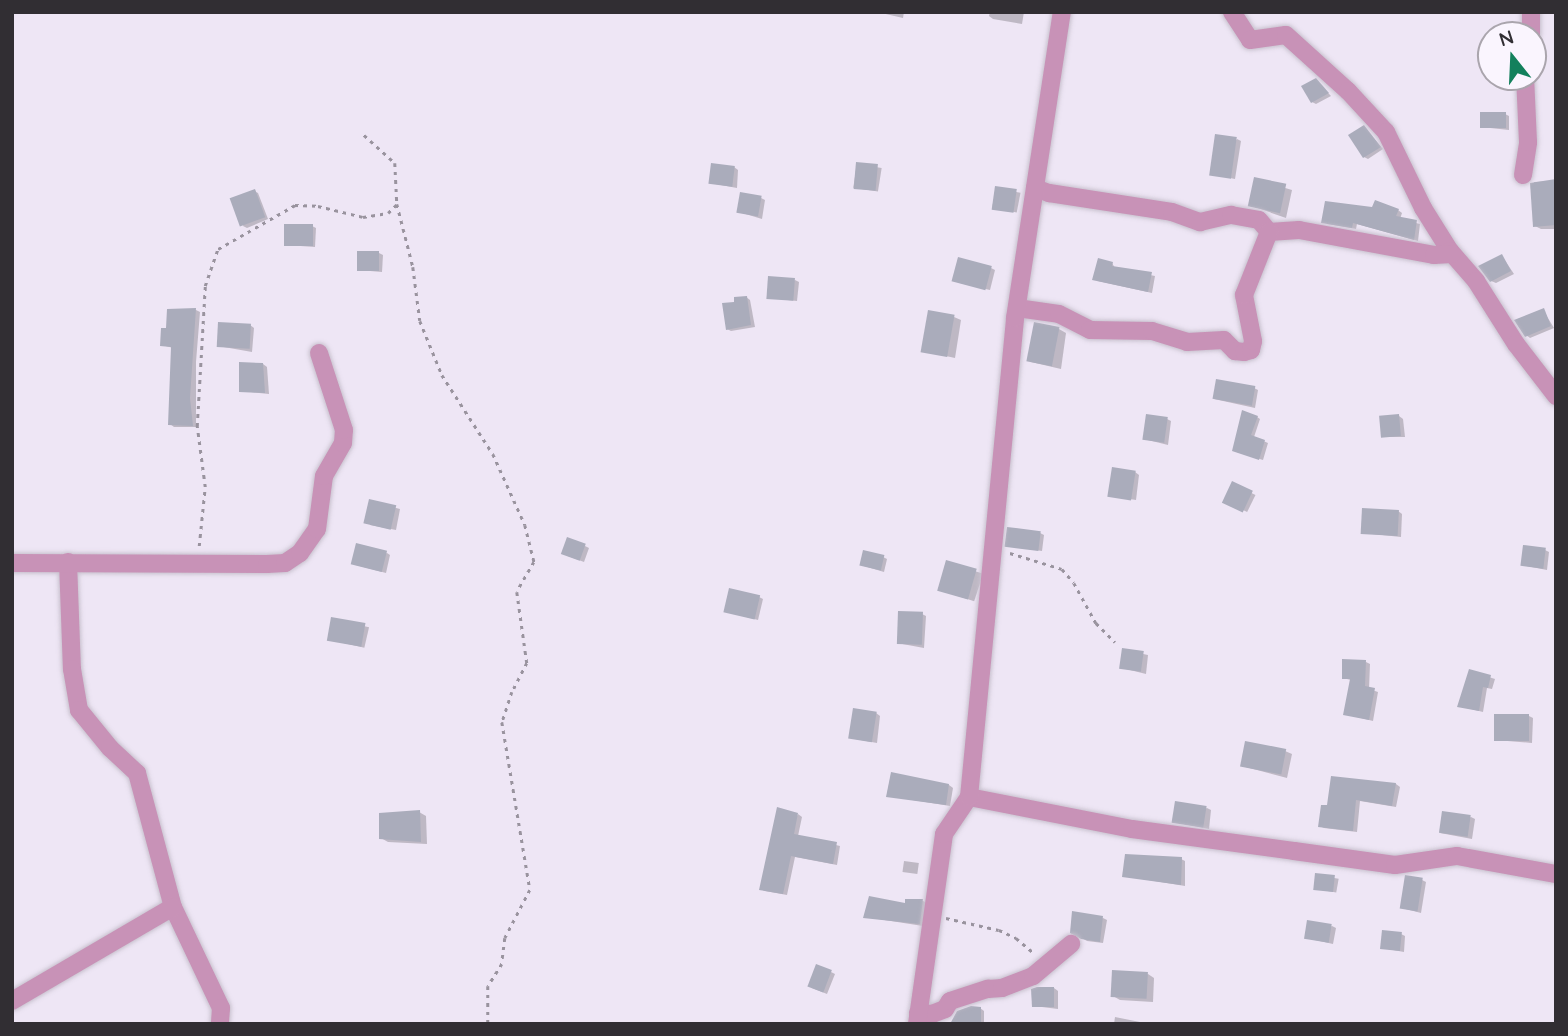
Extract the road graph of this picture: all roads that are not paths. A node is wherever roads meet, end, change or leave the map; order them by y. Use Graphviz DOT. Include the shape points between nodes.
graph roads {
  1 [pos="1062,12"];
  2 [pos="1232,12"];
  3 [pos="1526,91"];
  4 [pos="1523,175"];
  5 [pos="1035,188"];
  6 [pos="1269,232"];
  7 [pos="1452,254"];
  8 [pos="1017,308"];
  9 [pos="319,353"];
  10 [pos="1556,396"];
  11 [pos="68,562"];
  12 [pos="12,563"];
  13 [pos="970,797"];
  14 [pos="1556,874"];
  15 [pos="173,907"];
  16 [pos="1071,944"];
  17 [pos="12,1002"];
  18 [pos="918,1018"];
  19 [pos="220,1024"];
  1 -- 5 [label="street"];
  2 -- 7 [label="street" via="1250,40 1286,35 1386,132 1423,208"];
  3 -- 4 [label="street" via="1528,142"];
  5 -- 6 [label="street" via="1172,212 1200,222 1231,215 1259,220"];
  5 -- 8 [label="street"];
  6 -- 7 [label="street" via="1299,230 1434,255"];
  6 -- 8 [label="street" via="1244,295 1251,350 1235,351 1224,340 1187,342 1152,331 1090,330 1059,314"];
  7 -- 10 [label="street"];
  8 -- 13 [label="street"];
  9 -- 11 [label="street" via="344,430 343,443 324,476 311,542 285,563"];
  11 -- 12 [label="street"];
  11 -- 15 [label="street" via="72,668 79,710 137,773"];
  13 -- 14 [label="street" via="1132,829 1395,865 1457,856"];
  13 -- 18 [label="street" via="944,834"];
  15 -- 17 [label="street"];
  15 -- 19 [label="street" via="221,1008"];
  16 -- 18 [label="street" via="1033,976 950,1001 945,1009"];
}
